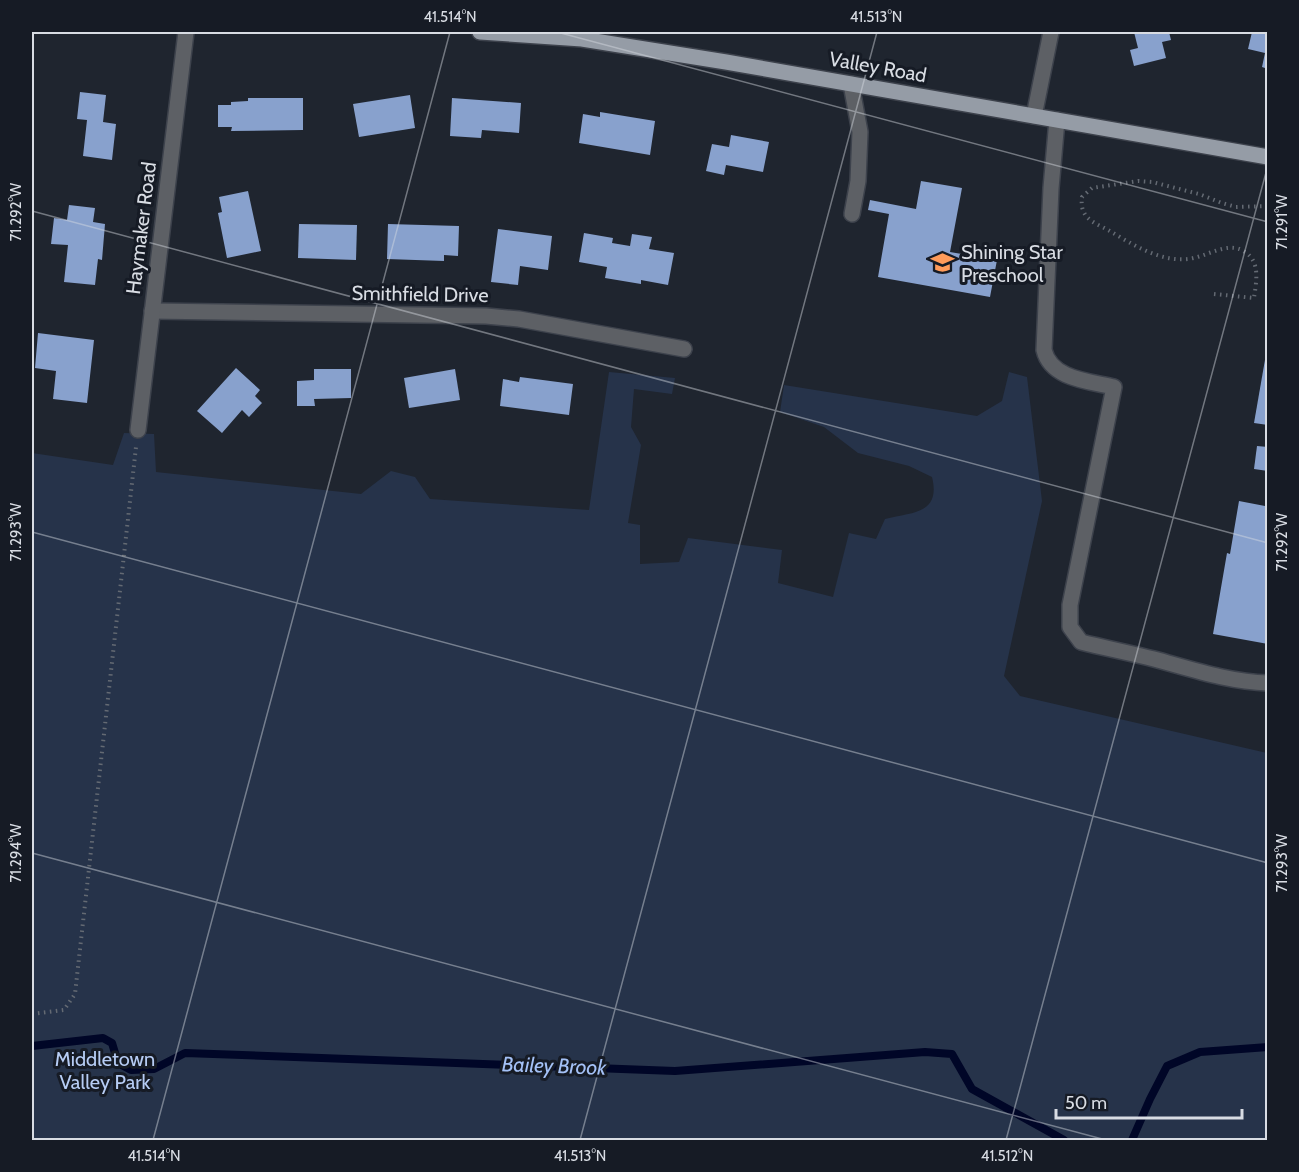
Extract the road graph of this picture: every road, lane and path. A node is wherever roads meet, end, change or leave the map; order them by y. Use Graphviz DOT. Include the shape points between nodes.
graph roads {
  1 [pos="186,32"];
  2 [pos="480,32"];
  3 [pos="1051,32"];
  4 [pos="851,84"];
  5 [pos="1034,116"];
  6 [pos="1057,120"];
  7 [pos="1268,157"];
  8 [pos="1268,206"];
  9 [pos="852,214"];
  10 [pos="1214,294"];
  11 [pos="152,311"];
  12 [pos="684,349"];
  13 [pos="138,430"];
  14 [pos="1268,683"];
  15 [pos="32,1014"];
  1 -- 11 [label="street, Haymaker Road"];
  2 -- 4 [label="main road, Valley Road" via="582,39"];
  3 -- 5 [label="street"];
  4 -- 5 [label="main road, Valley Road"];
  4 -- 9 [label="street" via="860,132"];
  5 -- 6 [label="main road, Valley Road"];
  6 -- 7 [label="main road, Valley Road"];
  6 -- 14 [label="street" via="1044,350 1047,361 1060,372 1114,387 1070,605 1070,627 1081,642 1185,669"];
  8 -- 10 [label="path" via="1236,207 1199,194 1138,181 1092,188 1082,197 1083,211 1089,219 1141,249 1180,259 1232,247 1246,252 1256,267 1254,298"];
  11 -- 12 [label="street, Smithfield Drive" via="486,316"];
  11 -- 13 [label="street, Haymaker Road"];
  13 -- 15 [label="path" via="75,994 64,1010"];
}
